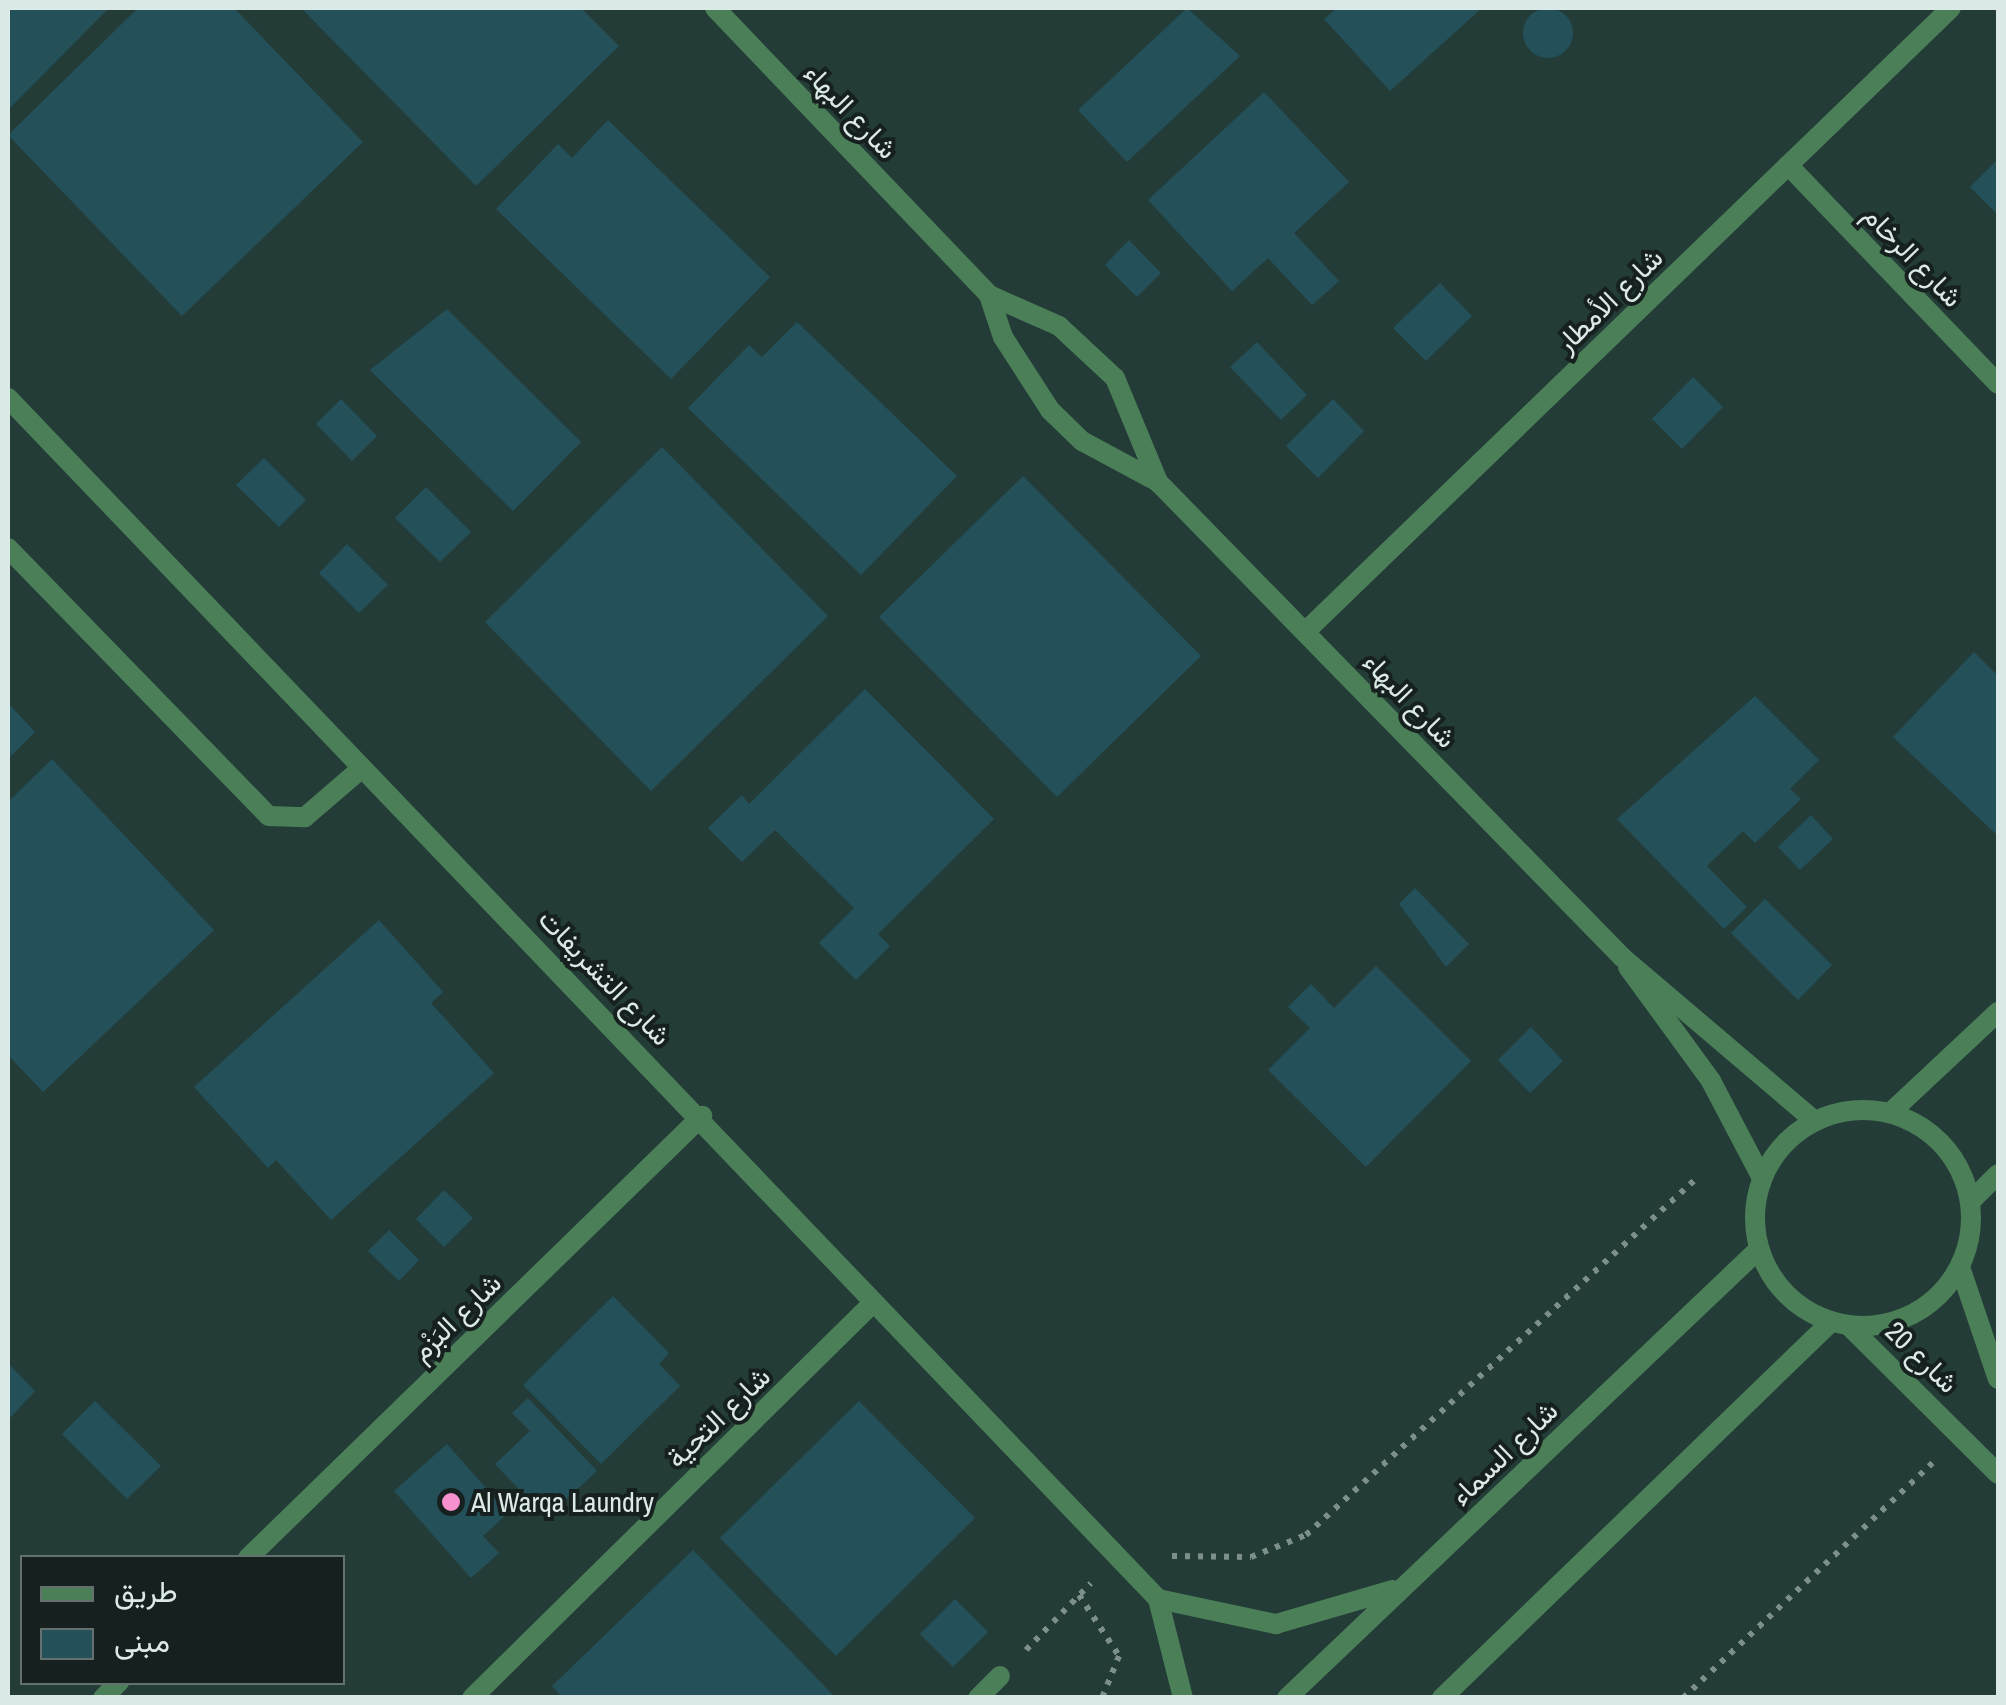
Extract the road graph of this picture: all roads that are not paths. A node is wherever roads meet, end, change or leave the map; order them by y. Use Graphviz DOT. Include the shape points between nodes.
graph roads {
  1 [pos="715,8"];
  2 [pos="1951,8"];
  3 [pos="1788,165"];
  4 [pos="989,296"];
  5 [pos="1998,384"];
  6 [pos="8,398"];
  7 [pos="1158,482"];
  8 [pos="8,548"];
  9 [pos="1306,632"];
  10 [pos="362,768"];
  11 [pos="1622,957"];
  12 [pos="1998,1012"];
  13 [pos="1890,1113"];
  14 [pos="702,1116"];
  15 [pos="1814,1121"];
  16 [pos="1998,1174"];
  17 [pos="1762,1178"];
  18 [pos="1971,1201"];
  19 [pos="1759,1248"];
  20 [pos="1960,1267"];
  21 [pos="874,1302"];
  22 [pos="1840,1323"];
  23 [pos="1998,1379"];
  24 [pos="1998,1474"];
  25 [pos="251,1555"];
  26 [pos="1406,1584"];
  27 [pos="1158,1599"];
  28 [pos="1000,1676"];
  29 [pos="472,1698"];
  30 [pos="978,1698"];
  31 [pos="1183,1698"];
  32 [pos="1287,1698"];
  33 [pos="1442,1698"];
  1 -- 4 [label="street, شارع البهاء"];
  2 -- 3 [label="street, شارع الأمطار"];
  3 -- 5 [label="street, شارع الرخام"];
  3 -- 9 [label="street, شارع الأمطار"];
  4 -- 7 [label="street, شارع البهاء" via="1023,376 1050,410 1094,448"];
  4 -- 7 [label="street, شارع البهاء" via="1059,326 1102,363 1136,410"];
  6 -- 10 [label="street, شارع التشريفات"];
  7 -- 9 [label="street, شارع البهاء"];
  8 -- 10 [label="street" via="268,816 305,818"];
  9 -- 11 [label="street, شارع البهاء"];
  10 -- 14 [label="street, شارع التشريفات"];
  11 -- 15 [label="street, شارع البهاء"];
  11 -- 17 [label="street, شارع البهاء" via="1711,1081"];
  12 -- 13 [label="street"];
  13 -- 15 [label="street" via="1851,1110"];
  13 -- 18 [label="street" via="1943,1145"];
  14 -- 21 [label="street, شارع التشريفات"];
  14 -- 25 [label="street, شارع البَزْم"];
  15 -- 17 [label="street" via="1788,1139"];
  16 -- 18 [label="street"];
  17 -- 19 [label="street"];
  18 -- 20 [label="street"];
  19 -- 22 [label="street" via="1800,1306"];
  19 -- 26 [label="street, شارع السماء"];
  20 -- 22 [label="street" via="1926,1308 1875,1326"];
  20 -- 23 [label="street, شارع 20"];
  21 -- 27 [label="street, شارع التشريفات"];
  21 -- 29 [label="street, شارع التحية"];
  22 -- 24 [label="street, شارع 20"];
  22 -- 33 [label="street"];
  26 -- 27 [label="street" via="1276,1624"];
  26 -- 32 [label="street, شارع السماء"];
  27 -- 31 [label="street, شارع التشريفات"];
  28 -- 30 [label="street"];
}
